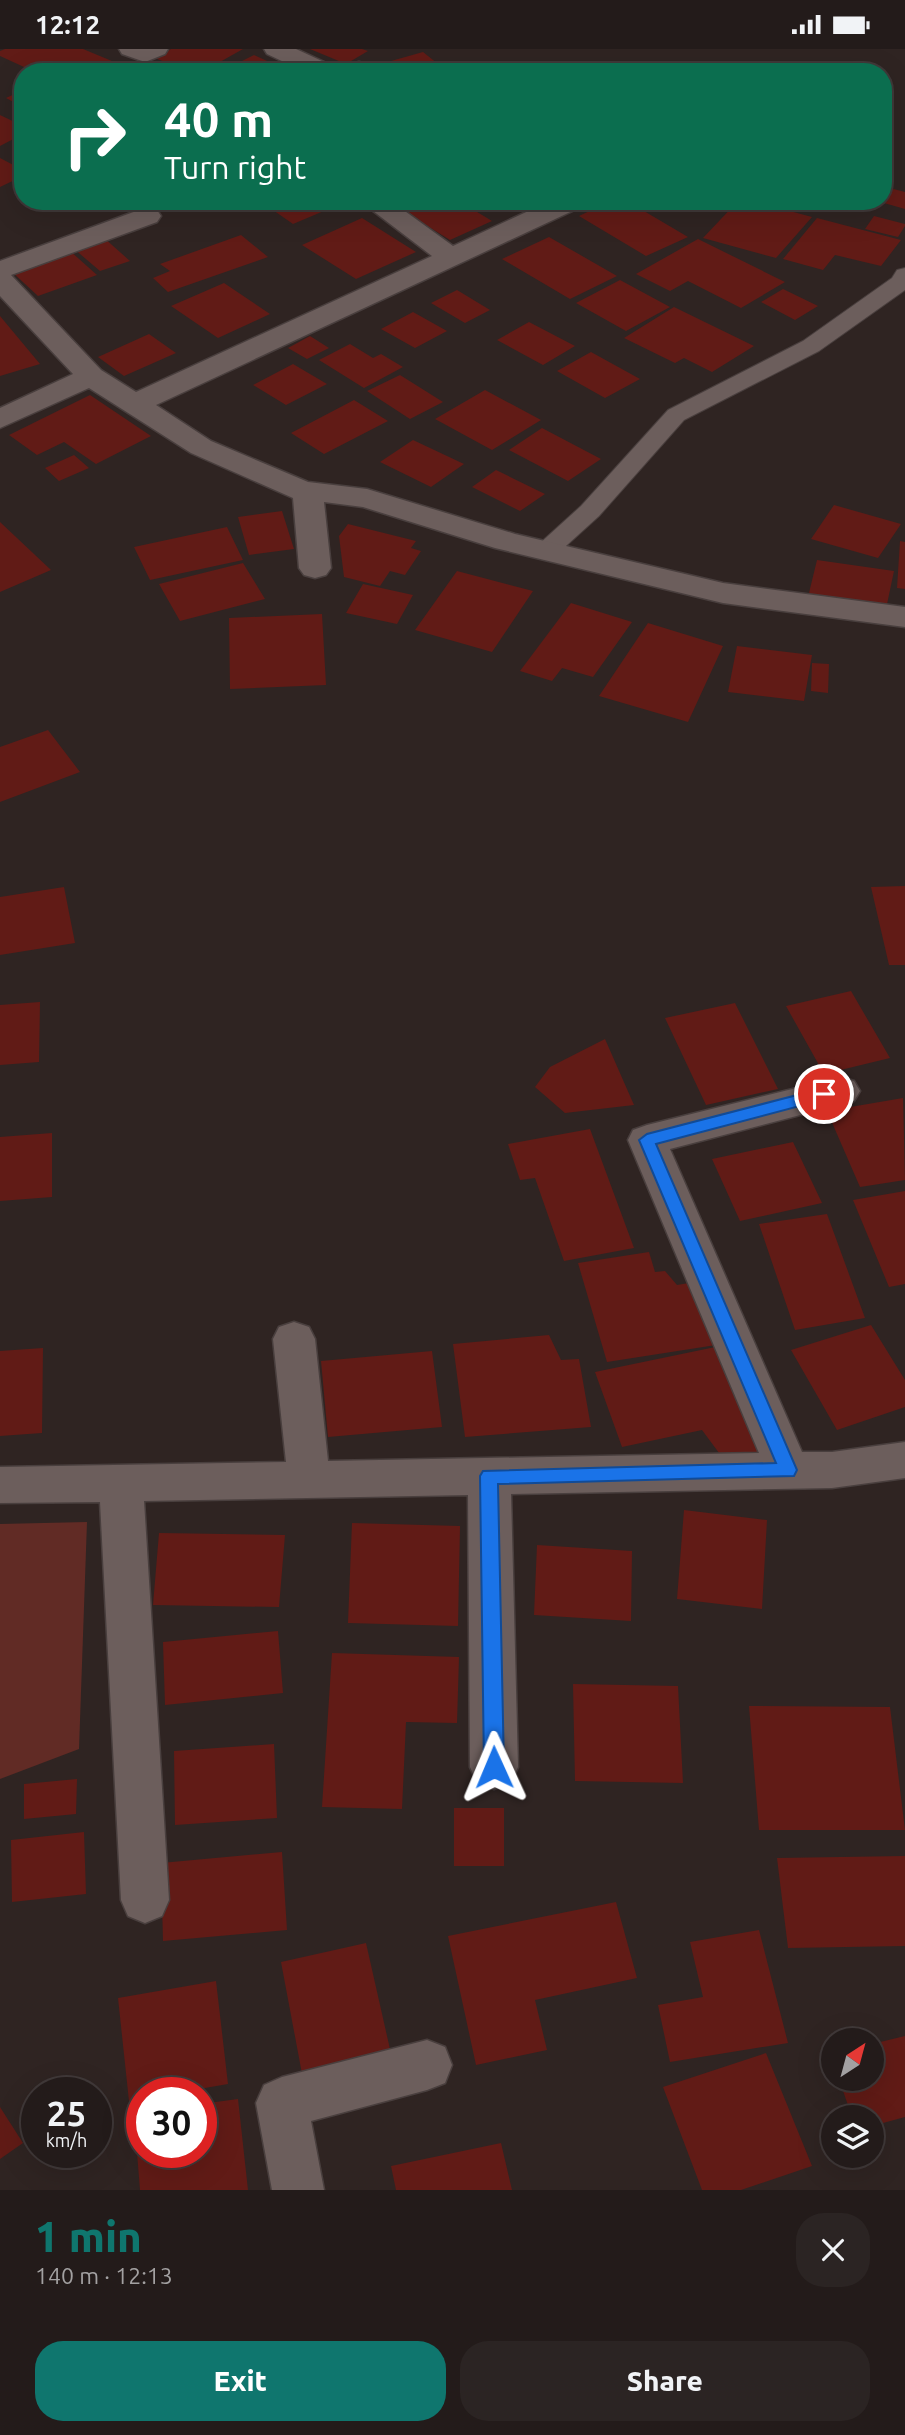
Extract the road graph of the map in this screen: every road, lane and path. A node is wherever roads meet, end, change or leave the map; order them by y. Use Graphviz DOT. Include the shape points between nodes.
graph roads {
  1 [pos="131,49"];
  2 [pos="156,49"];
  3 [pos="276,49"];
  4 [pos="306,63"];
  5 [pos="386,210"];
  6 [pos="553,210"];
  7 [pos="148,216"];
  8 [pos="452,257"];
  9 [pos="0,270"];
  10 [pos="905,275"];
  11 [pos="0,280"];
  12 [pos="91,376"];
  13 [pos="134,404"];
  14 [pos="0,419"];
  15 [pos="302,490"];
  16 [pos="547,550"];
  17 [pos="315,568"];
  18 [pos="905,617"];
  19 [pos="814,1087"];
  20 [pos="294,1339"];
  21 [pos="905,1460"];
  22 [pos="788,1470"];
  23 [pos="489,1476"];
  24 [pos="309,1480"];
  25 [pos="121,1483"];
  26 [pos="0,1485"];
  27 [pos="494,1767"];
  28 [pos="145,1900"];
  29 [pos="427,2065"];
  30 [pos="298,2190"];
  1 -- 2 [label="street" via="145,55"];
  3 -- 4 [label="street"];
  5 -- 8 [label="street"];
  6 -- 8 [label="street"];
  7 -- 9 [label="street"];
  8 -- 13 [label="street"];
  10 -- 16 [label="lane" via="811,346 676,415 590,511"];
  11 -- 12 [label="street"];
  12 -- 13 [label="street"];
  12 -- 14 [label="street"];
  13 -- 15 [label="street" via="201,447"];
  15 -- 16 [label="street" via="367,498"];
  15 -- 17 [label="street" via="308,495"];
  16 -- 18 [label="street" via="723,593"];
  19 -- 22 [label="street" via="647,1140"];
  20 -- 24 [label="street"];
  21 -- 22 [label="street" via="832,1471"];
  22 -- 23 [label="street"];
  23 -- 24 [label="street"];
  23 -- 27 [label="street"];
  24 -- 25 [label="street"];
  25 -- 26 [label="street"];
  25 -- 28 [label="street"];
  29 -- 30 [label="street" via="282,2103"];
}
